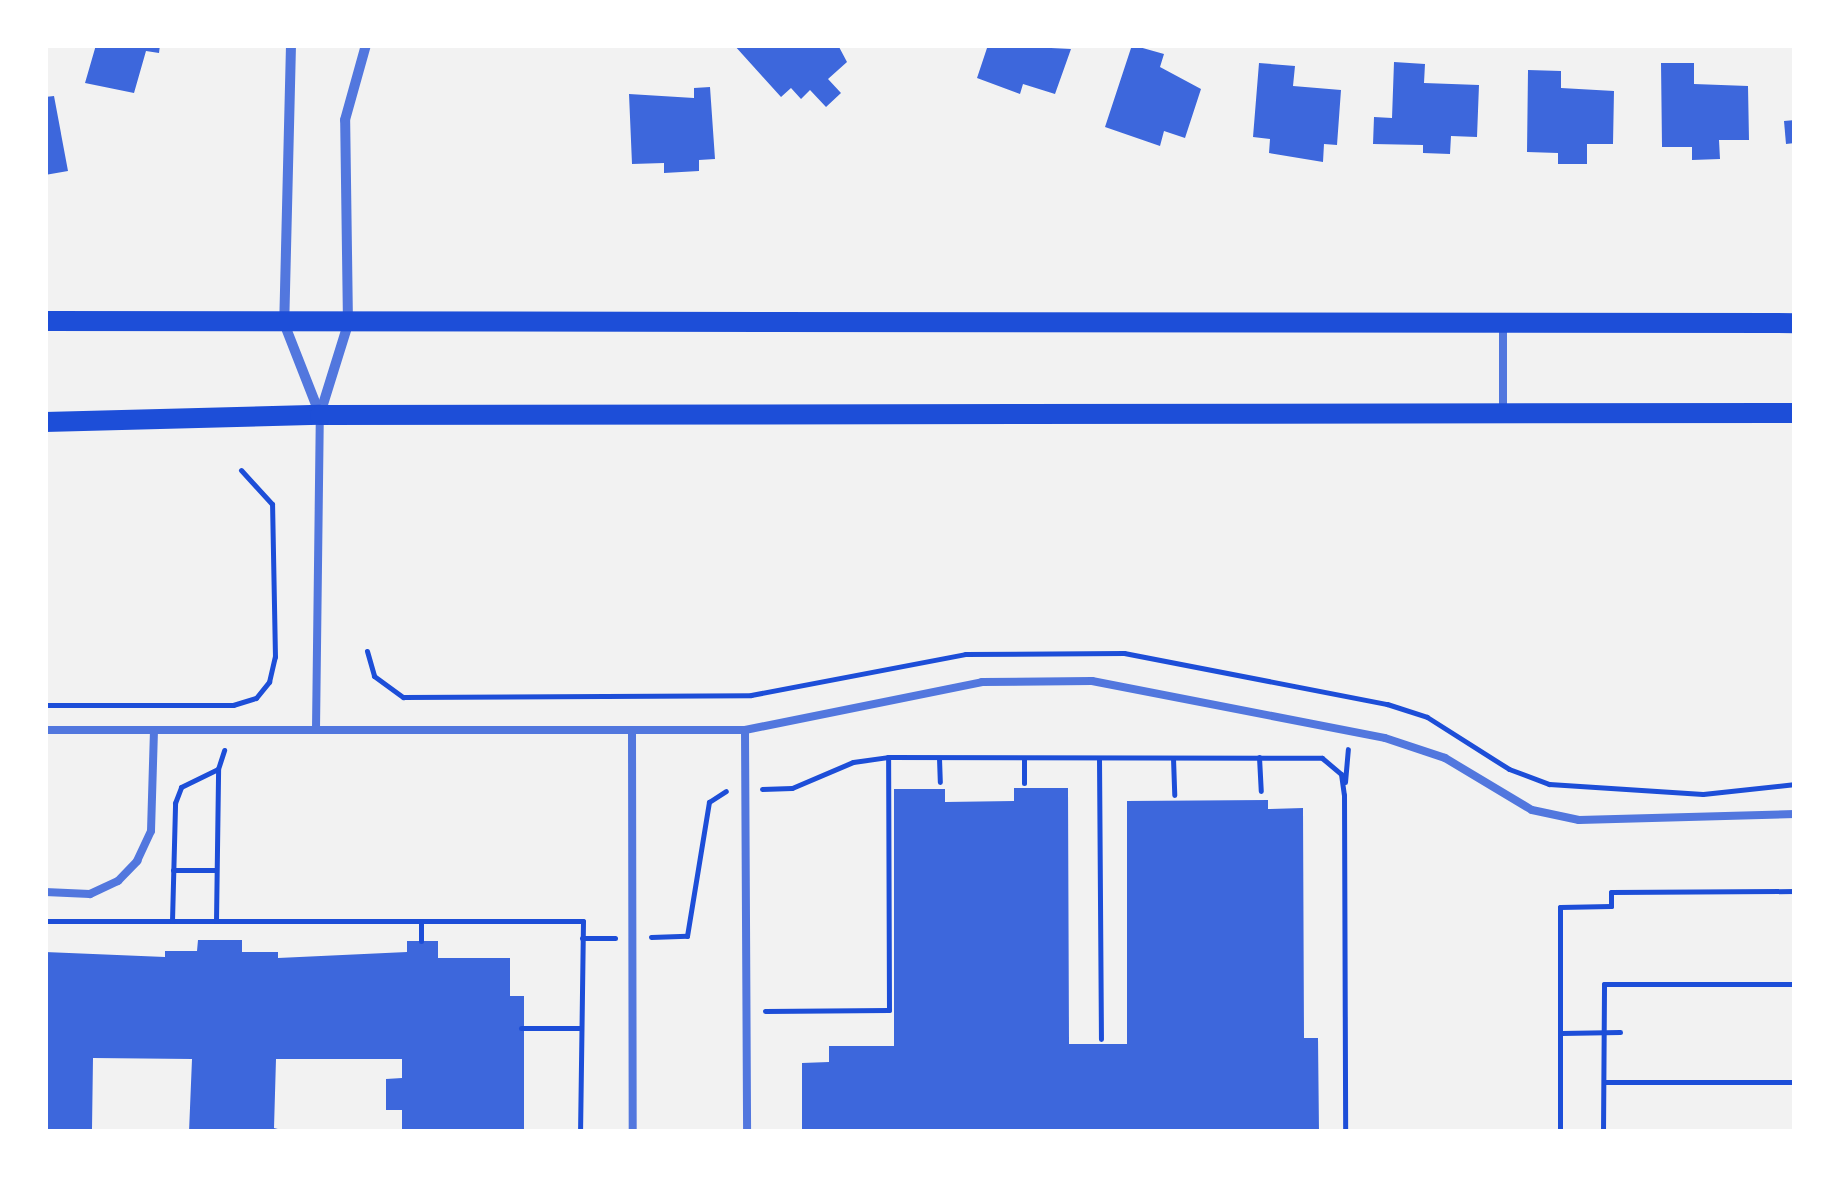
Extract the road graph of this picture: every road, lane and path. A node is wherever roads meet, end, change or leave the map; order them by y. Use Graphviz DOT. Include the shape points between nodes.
graph roads {
  1 [pos="291,45"];
  2 [pos="366,45"];
  3 [pos="45,321"];
  4 [pos="284,323"];
  5 [pos="1795,323"];
  6 [pos="348,324"];
  7 [pos="1503,326"];
  8 [pos="1795,413"];
  9 [pos="320,415"];
  10 [pos="1503,417"];
  11 [pos="45,422"];
  12 [pos="240,470"];
  13 [pos="367,651"];
  14 [pos="45,704"];
  15 [pos="239,704"];
  16 [pos="316,729"];
  17 [pos="45,730"];
  18 [pos="632,730"];
  19 [pos="746,730"];
  20 [pos="154,732"];
  21 [pos="230,733"];
  22 [pos="1259,756"];
  23 [pos="939,758"];
  24 [pos="1024,758"];
  25 [pos="1100,758"];
  26 [pos="1174,758"];
  27 [pos="218,769"];
  28 [pos="940,782"];
  29 [pos="1024,783"];
  30 [pos="1795,784"];
  31 [pos="1260,791"];
  32 [pos="1174,795"];
  33 [pos="1795,814"];
  34 [pos="173,870"];
  35 [pos="216,870"];
  36 [pos="1795,891"];
  37 [pos="45,892"];
  38 [pos="420,920"];
  39 [pos="45,921"];
  40 [pos="172,921"];
  41 [pos="216,921"];
  42 [pos="421,941"];
  43 [pos="1795,984"];
  44 [pos="747,1011"];
  45 [pos="521,1028"];
  46 [pos="581,1028"];
  47 [pos="1620,1032"];
  48 [pos="1561,1033"];
  49 [pos="1604,1034"];
  50 [pos="1101,1039"];
  51 [pos="1606,1082"];
  52 [pos="1795,1082"];
  53 [pos="580,1132"];
  54 [pos="633,1132"];
  55 [pos="748,1132"];
  56 [pos="1345,1132"];
  57 [pos="1560,1132"];
  58 [pos="1604,1132"];
  1 -- 4 [label="street"];
  2 -- 6 [label="street" via="345,120"];
  3 -- 4 [label="main road"];
  4 -- 6 [label="main road"];
  4 -- 9 [label="street"];
  5 -- 7 [label="main road"];
  6 -- 7 [label="main road"];
  6 -- 9 [label="street"];
  7 -- 10 [label="lane"];
  8 -- 10 [label="main road"];
  9 -- 10 [label="main road"];
  9 -- 11 [label="main road"];
  9 -- 16 [label="lane"];
  12 -- 15 [label="path" via="272,504 275,657 269,682 256,698"];
  13 -- 30 [label="path" via="374,676 403,698 751,696 965,654 1124,653 1387,704 1427,717 1508,769 1549,784 1703,794"];
  14 -- 15 [label="path"];
  15 -- 21 [label="path"];
  16 -- 18 [label="lane"];
  16 -- 21 [label="lane"];
  17 -- 20 [label="lane"];
  18 -- 19 [label="lane"];
  18 -- 54 [label="lane"];
  19 -- 33 [label="lane" via="982,682 1092,681 1385,738 1445,758 1532,810 1578,820"];
  19 -- 44 [label="lane"];
  20 -- 21 [label="lane"];
  20 -- 37 [label="lane" via="151,831 138,862 90,894"];
  21 -- 27 [label="path"];
  22 -- 26 [label="path"];
  22 -- 31 [label="path"];
  22 -- 56 [label="path" via="1322,758 1341,774"];
  23 -- 24 [label="path"];
  23 -- 28 [label="path"];
  23 -- 44 [label="path" via="888,757 890,1010"];
  24 -- 25 [label="path"];
  24 -- 29 [label="path"];
  25 -- 26 [label="path"];
  25 -- 50 [label="path"];
  26 -- 32 [label="path"];
  27 -- 34 [label="path" via="181,787"];
  27 -- 35 [label="path"];
  34 -- 35 [label="path"];
  34 -- 40 [label="path"];
  35 -- 41 [label="path"];
  36 -- 48 [label="path" via="1611,892 1610,906 1560,907"];
  38 -- 41 [label="path"];
  38 -- 42 [label="path"];
  38 -- 46 [label="path" via="582,921"];
  39 -- 40 [label="path"];
  40 -- 41 [label="path"];
  43 -- 49 [label="path" via="1604,984"];
  44 -- 55 [label="lane"];
  45 -- 46 [label="path"];
  46 -- 53 [label="path"];
  47 -- 49 [label="path"];
  48 -- 49 [label="path"];
  48 -- 57 [label="path"];
  49 -- 51 [label="path"];
  51 -- 52 [label="path"];
  51 -- 58 [label="path"];
}
